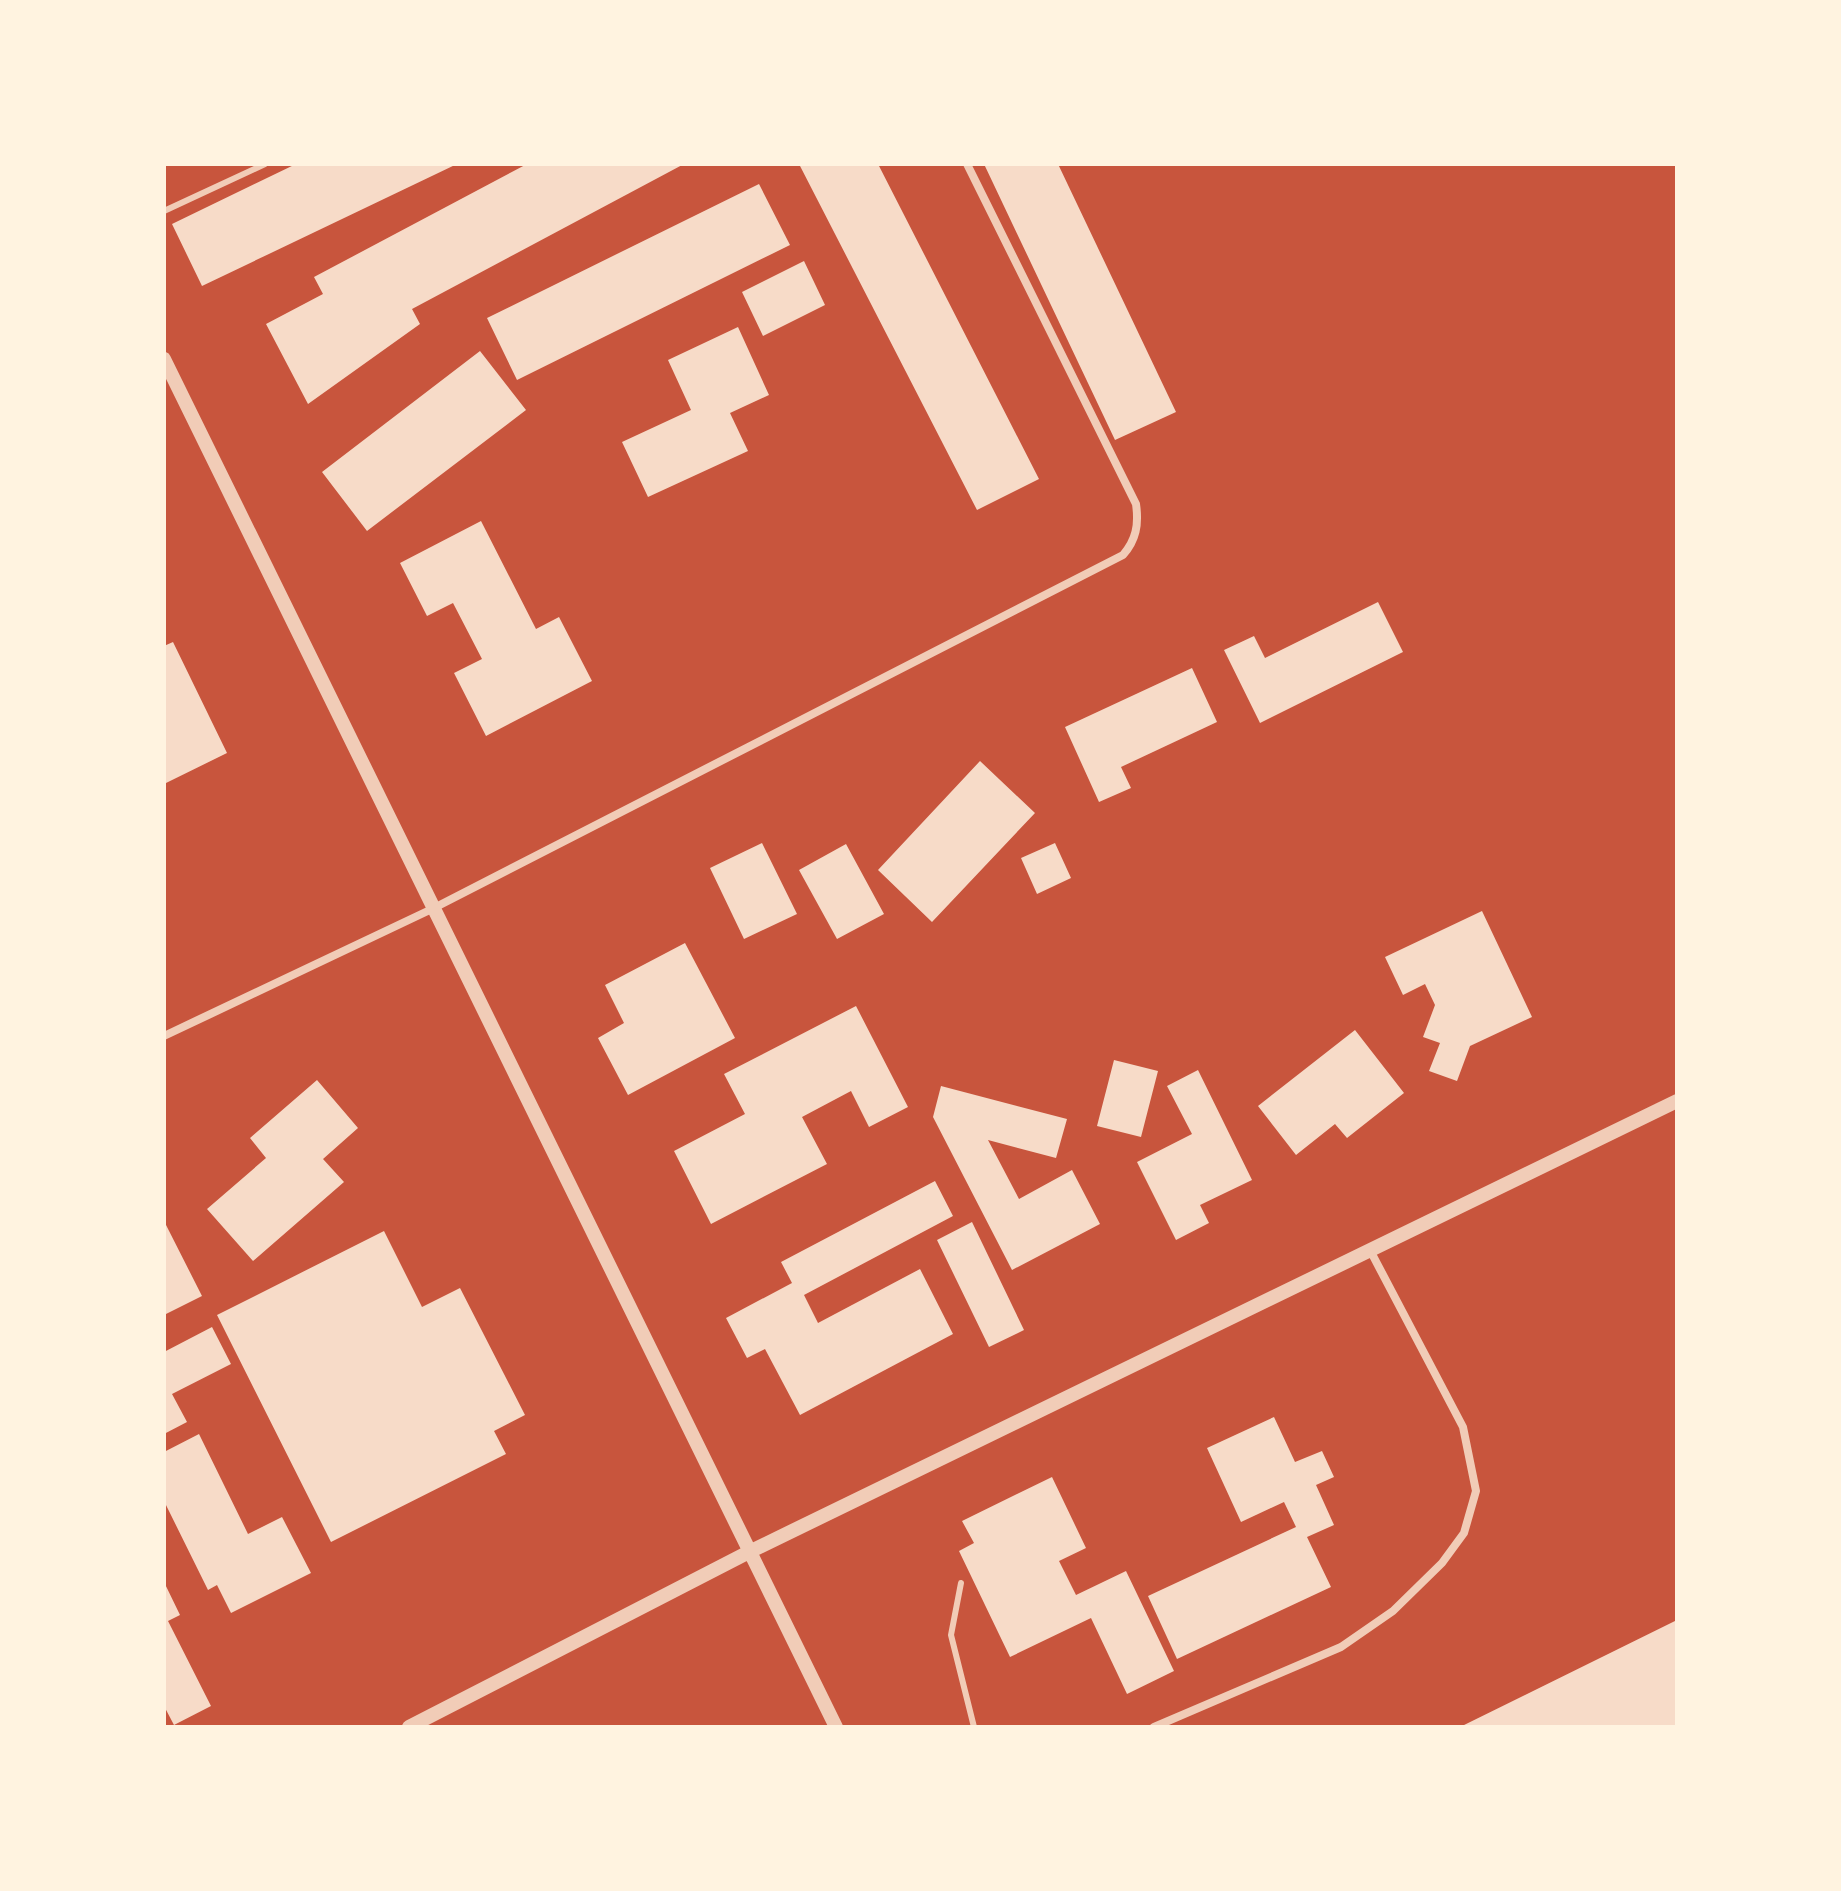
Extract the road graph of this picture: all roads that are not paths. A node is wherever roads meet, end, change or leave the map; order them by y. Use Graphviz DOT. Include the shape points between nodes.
graph roads {
  1 [pos="265,164"];
  2 [pos="967,164"];
  3 [pos="164,211"];
  4 [pos="164,359"];
  5 [pos="432,909"];
  6 [pos="164,1036"];
  7 [pos="1677,1101"];
  8 [pos="1371,1252"];
  9 [pos="749,1552"];
  10 [pos="961,1583"];
  11 [pos="409,1727"];
  12 [pos="836,1727"];
  13 [pos="974,1727"];
  14 [pos="1154,1727"];
  1 -- 3 [label="lane"];
  2 -- 5 [label="street" via="1136,504 1133,543 1123,555 1082,579"];
  4 -- 5 [label="street"];
  5 -- 6 [label="street"];
  5 -- 9 [label="street"];
  7 -- 8 [label="street"];
  8 -- 9 [label="street"];
  8 -- 14 [label="street" via="1463,1427 1476,1491 1464,1533 1393,1611 1341,1647"];
  9 -- 11 [label="street"];
  9 -- 12 [label="street"];
  10 -- 13 [label="lane" via="951,1635"];
}
